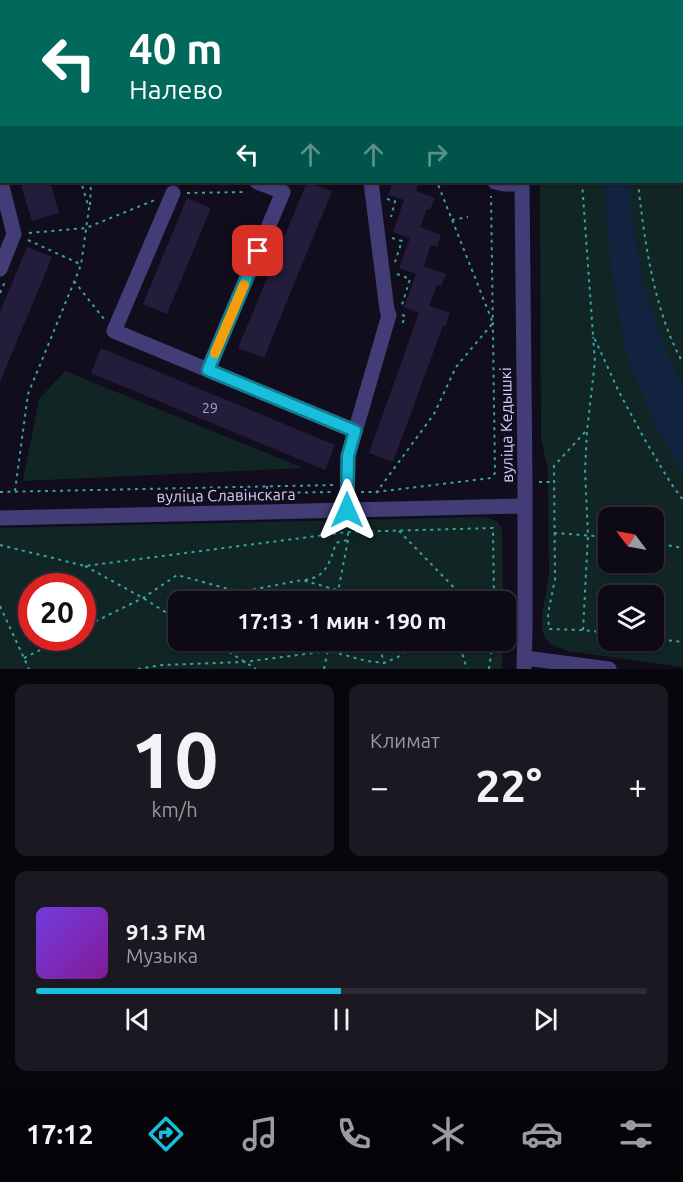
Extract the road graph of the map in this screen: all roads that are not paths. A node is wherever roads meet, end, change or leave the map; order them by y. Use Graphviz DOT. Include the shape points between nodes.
graph roads {
  1 [pos="1,183"];
  2 [pos="260,183"];
  3 [pos="371,183"];
  4 [pos="522,183"];
  5 [pos="493,187"];
  6 [pos="173,193"];
  7 [pos="0,268"];
  8 [pos="208,370"];
  9 [pos="355,431"];
  10 [pos="524,506"];
  11 [pos="347,510"];
  12 [pos="0,518"];
  13 [pos="524,663"];
  14 [pos="609,669"];
  1 -- 7 [label="street" via="14,234"];
  2 -- 8 [label="street" via="283,192"];
  3 -- 9 [label="street" via="389,315"];
  4 -- 5 [label="street"];
  4 -- 10 [label="street, вуліца Кедышкі"];
  6 -- 8 [label="street" via="114,331"];
  8 -- 9 [label="street"];
  9 -- 11 [label="street" via="348,456"];
  10 -- 11 [label="street, вуліца Славінскага"];
  10 -- 13 [label="street, вуліца Кедышкі"];
  11 -- 12 [label="street, вуліца Славінскага"];
  13 -- 14 [label="street"];
}
